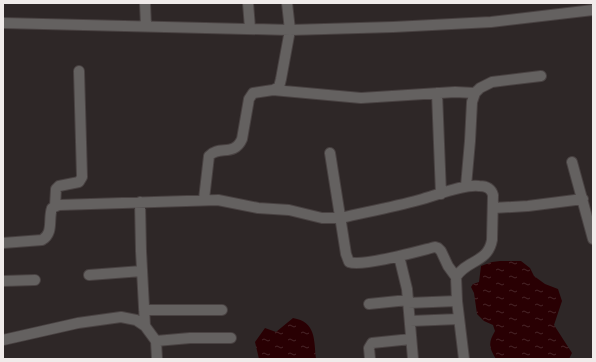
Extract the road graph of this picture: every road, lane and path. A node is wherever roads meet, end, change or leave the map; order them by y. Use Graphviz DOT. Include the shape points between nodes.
graph roads {
  1 [pos="145,3"];
  2 [pos="248,3"];
  3 [pos="287,3"];
  4 [pos="593,10"];
  5 [pos="3,23"];
  6 [pos="146,26"];
  7 [pos="250,28"];
  8 [pos="290,30"];
  9 [pos="79,71"];
  10 [pos="541,76"];
  11 [pos="272,90"];
  12 [pos="438,93"];
  13 [pos="475,93"];
  14 [pos="330,153"];
  15 [pos="572,162"];
  16 [pos="466,186"];
  17 [pos="441,194"];
  18 [pos="583,198"];
  19 [pos="204,199"];
  20 [pos="140,202"];
  21 [pos="55,206"];
  22 [pos="493,208"];
  23 [pos="341,218"];
  24 [pos="593,239"];
  25 [pos="3,242"];
  26 [pos="399,256"];
  27 [pos="142,271"];
  28 [pos="89,275"];
  29 [pos="456,277"];
  30 [pos="35,280"];
  31 [pos="3,281"];
  32 [pos="408,301"];
  33 [pos="457,302"];
  34 [pos="369,304"];
  35 [pos="144,310"];
  36 [pos="222,310"];
  37 [pos="459,319"];
  38 [pos="410,321"];
  39 [pos="145,326"];
  40 [pos="231,338"];
  41 [pos="411,339"];
  42 [pos="3,340"];
  43 [pos="156,342"];
  44 [pos="157,359"];
  45 [pos="370,359"];
  46 [pos="413,359"];
  47 [pos="464,359"];
  1 -- 6 [label="street"];
  2 -- 7 [label="street"];
  3 -- 8 [label="street"];
  4 -- 8 [label="street" via="491,22"];
  5 -- 6 [label="street"];
  6 -- 7 [label="street"];
  7 -- 8 [label="street"];
  8 -- 11 [label="street" via="279,87"];
  9 -- 21 [label="street" via="82,177 79,182 58,186"];
  10 -- 13 [label="street" via="492,82"];
  11 -- 12 [label="street" via="361,98"];
  11 -- 19 [label="street" via="258,91 251,96 240,144 209,156"];
  12 -- 13 [label="street"];
  12 -- 17 [label="street"];
  13 -- 16 [label="street" via="472,102"];
  14 -- 23 [label="street"];
  15 -- 18 [label="street"];
  16 -- 17 [label="street"];
  16 -- 22 [label="street" via="490,190 493,195"];
  17 -- 23 [label="street"];
  18 -- 22 [label="street"];
  18 -- 24 [label="street"];
  19 -- 20 [label="street"];
  19 -- 23 [label="street" via="258,208 290,210 322,218"];
  20 -- 21 [label="street"];
  20 -- 27 [label="street"];
  21 -- 25 [label="street" via="50,212 47,237 42,240"];
  22 -- 29 [label="street" via="490,248"];
  23 -- 26 [label="street" via="349,262 358,263"];
  26 -- 29 [label="street" via="438,248"];
  26 -- 32 [label="street"];
  27 -- 28 [label="street"];
  27 -- 35 [label="street"];
  29 -- 33 [label="street"];
  30 -- 31 [label="street"];
  32 -- 33 [label="street"];
  32 -- 34 [label="street"];
  32 -- 38 [label="street"];
  33 -- 37 [label="street"];
  35 -- 36 [label="street"];
  35 -- 39 [label="street"];
  37 -- 38 [label="street"];
  37 -- 47 [label="street"];
  38 -- 41 [label="street"];
  39 -- 42 [label="street" via="136,320 121,317"];
  39 -- 43 [label="street"];
  40 -- 43 [label="street" via="190,338"];
  41 -- 45 [label="street" via="372,343 369,348"];
  41 -- 46 [label="street"];
  43 -- 44 [label="street"];
}
